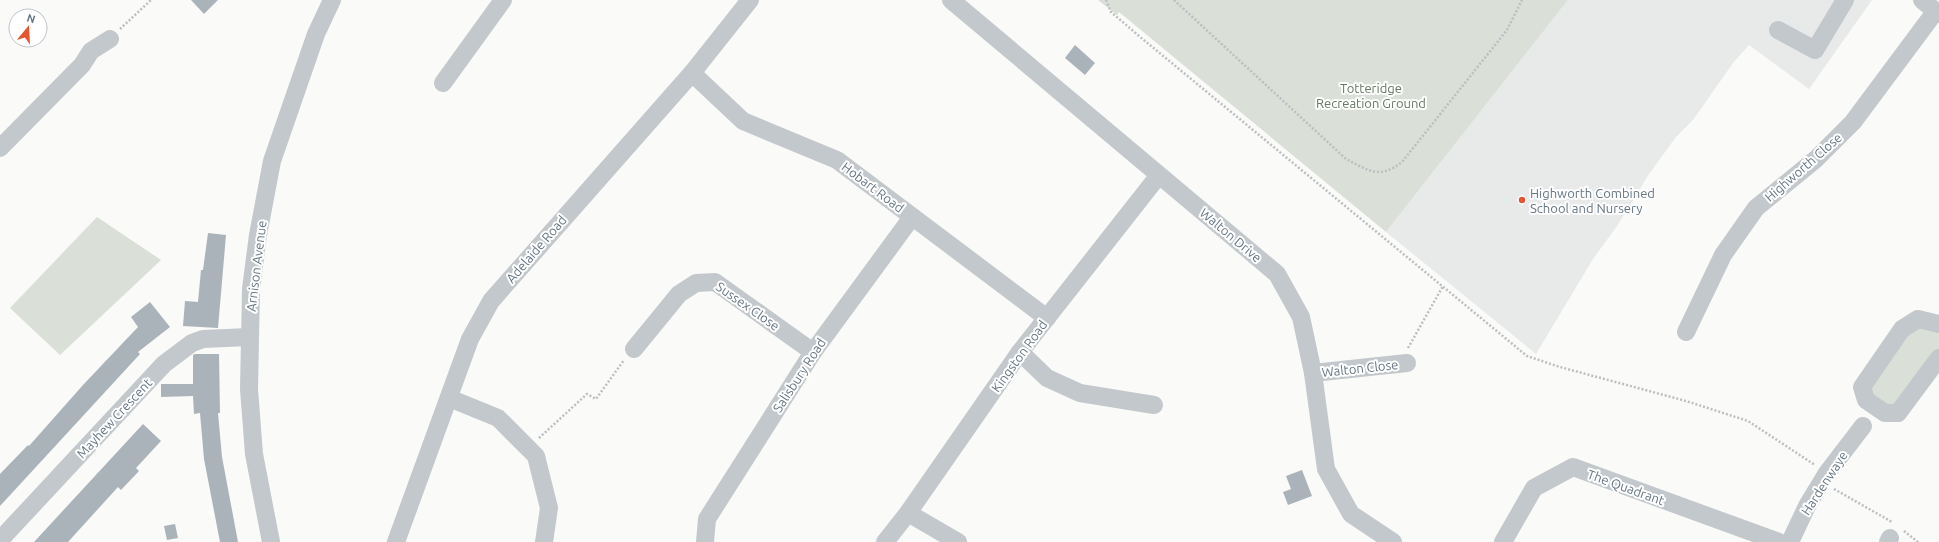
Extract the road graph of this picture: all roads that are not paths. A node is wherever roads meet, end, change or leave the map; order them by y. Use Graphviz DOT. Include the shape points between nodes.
graph roads {
  1 [pos="332,0"];
  2 [pos="503,0"];
  3 [pos="750,0"];
  4 [pos="951,0"];
  5 [pos="1845,0"];
  6 [pos="1922,0"];
  7 [pos="1937,13"];
  8 [pos="1778,30"];
  9 [pos="110,39"];
  10 [pos="692,73"];
  11 [pos="443,83"];
  12 [pos="0,148"];
  13 [pos="1159,175"];
  14 [pos="912,217"];
  15 [pos="1046,318"];
  16 [pos="1939,324"];
  17 [pos="1686,332"];
  18 [pos="249,337"];
  19 [pos="634,349"];
  20 [pos="813,352"];
  21 [pos="1020,352"];
  22 [pos="1939,358"];
  23 [pos="1403,363"];
  24 [pos="1313,373"];
  25 [pos="449,398"];
  26 [pos="1154,406"];
  27 [pos="1863,426"];
  28 [pos="908,513"];
  29 [pos="0,540"];
  30 [pos="271,542"];
  31 [pos="396,542"];
  32 [pos="544,542"];
  33 [pos="705,542"];
  34 [pos="885,542"];
  35 [pos="958,542"];
  36 [pos="1392,542"];
  37 [pos="1503,542"];
  38 [pos="1779,542"];
  39 [pos="1790,542"];
  1 -- 18 [label="street, Arnison Avenue" via="316,34 272,161 258,235 251,289"];
  2 -- 11 [label="street"];
  3 -- 10 [label="street, Adelaide Road"];
  4 -- 13 [label="street, Walton Drive"];
  5 -- 8 [label="street" via="1815,50"];
  6 -- 7 [label="street"];
  7 -- 17 [label="street, Highworth Close" via="1853,122 1816,159 1756,208 1722,255"];
  9 -- 12 [label="street" via="92,51 82,65"];
  10 -- 14 [label="street, Hobart Road" via="743,121 837,160"];
  10 -- 25 [label="street, Adelaide Road" via="490,301 470,339"];
  13 -- 15 [label="street, Kingston Road"];
  13 -- 24 [label="street, Walton Drive" via="1277,274 1301,317"];
  14 -- 15 [label="street, Hobart Road"];
  14 -- 20 [label="street, Salisbury Road"];
  15 -- 21 [label="street, Kingston Road"];
  16 -- 22 [label="street" via="1918,319 1902,329 1862,387 1866,400 1885,413 1898,412"];
  18 -- 29 [label="street, Mayhew Crescent" via="203,339 192,343 164,364"];
  18 -- 30 [label="street, Arnison Avenue" via="254,454"];
  19 -- 20 [label="street, Sussex Close" via="679,294 696,283 715,282"];
  20 -- 33 [label="street, Salisbury Road" via="707,519"];
  21 -- 26 [label="street" via="1047,378 1080,393"];
  21 -- 28 [label="street, Kingston Road"];
  23 -- 24 [label="street, Walton Close"];
  24 -- 36 [label="street, Walton Drive" via="1326,469 1351,514"];
  25 -- 31 [label="street, Adelaide Road"];
  25 -- 32 [label="street" via="498,418 536,456 549,508"];
  27 -- 39 [label="street, Hardenwaye" via="1807,506"];
  28 -- 34 [label="street, Kingston Road"];
  28 -- 35 [label="street"];
  37 -- 38 [label="street, The Quadrant" via="1534,488 1573,467"];
}
